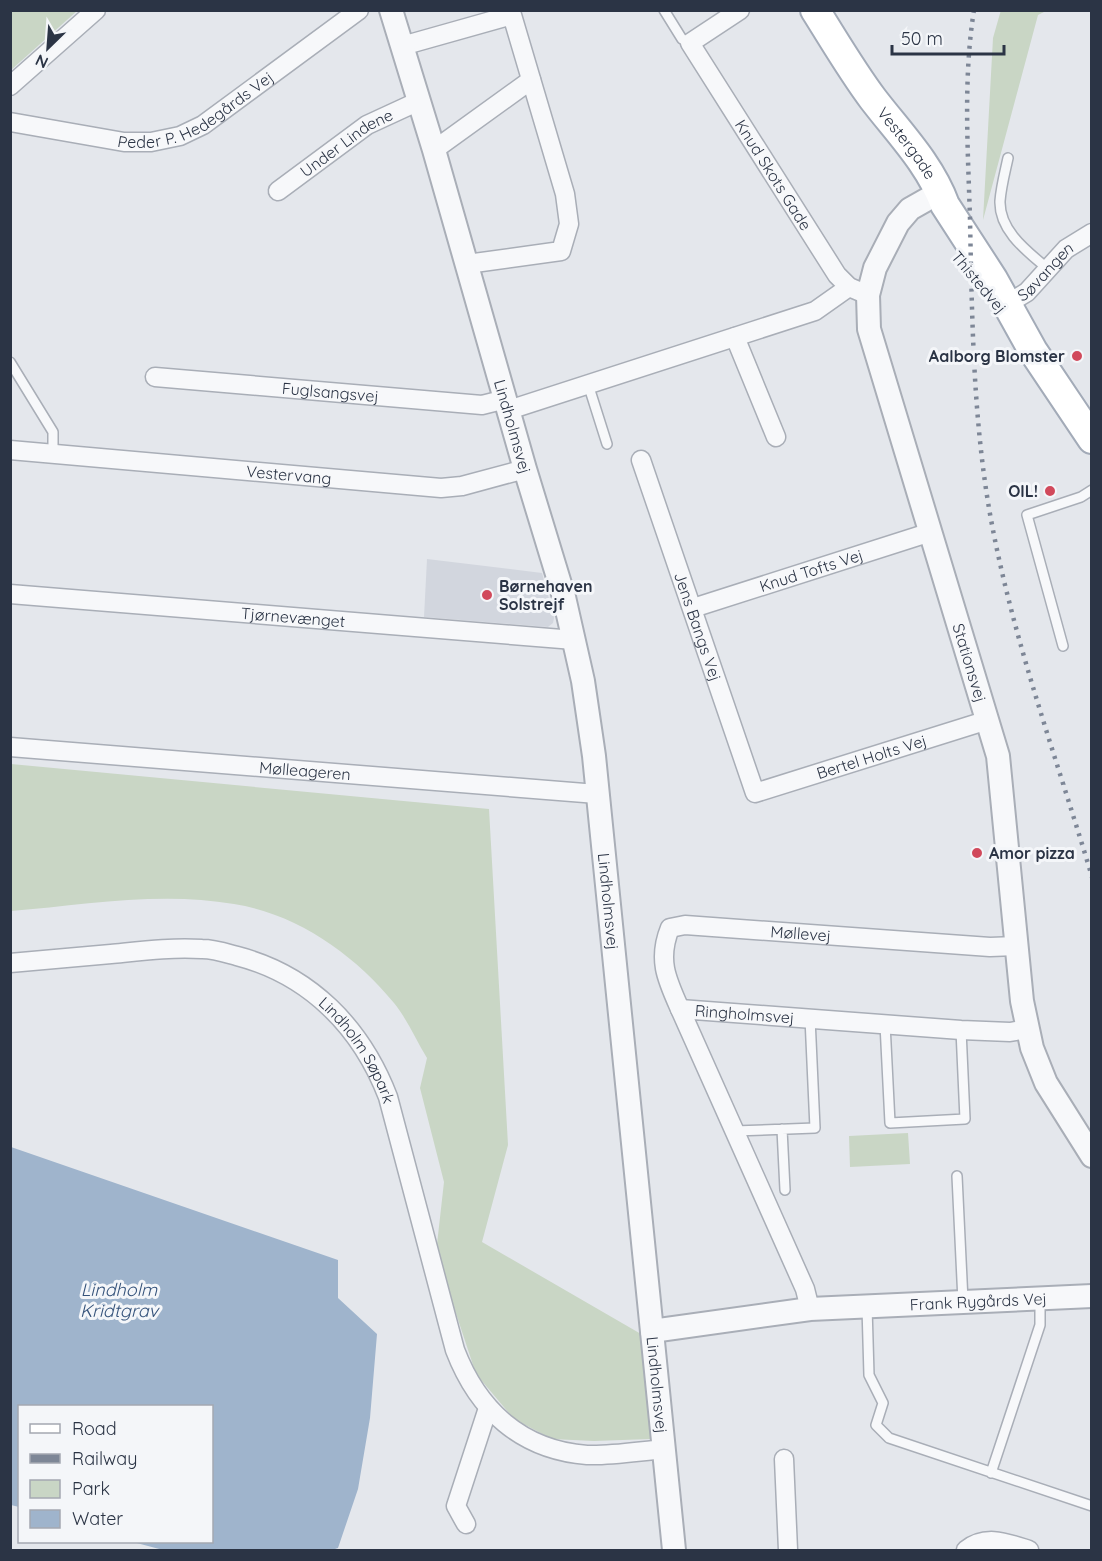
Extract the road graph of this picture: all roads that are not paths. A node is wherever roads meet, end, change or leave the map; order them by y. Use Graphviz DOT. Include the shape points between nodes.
graph roads {
  1 [pos="96,10"];
  2 [pos="359,10"];
  3 [pos="391,10"];
  4 [pos="664,10"];
  5 [pos="740,10"];
  6 [pos="815,10"];
  7 [pos="690,43"];
  8 [pos="402,46"];
  9 [pos="531,80"];
  10 [pos="10,86"];
  11 [pos="418,101"];
  12 [pos="10,122"];
  13 [pos="434,150"];
  14 [pos="1008,158"];
  15 [pos="278,191"];
  16 [pos="933,195"];
  17 [pos="1092,233"];
  18 [pos="467,264"];
  19 [pos="1048,269"];
  20 [pos="859,291"];
  21 [pos="1003,306"];
  22 [pos="735,337"];
  23 [pos="10,362"];
  24 [pos="155,378"];
  25 [pos="588,384"];
  26 [pos="507,405"];
  27 [pos="776,436"];
  28 [pos="1092,439"];
  29 [pos="607,444"];
  30 [pos="10,450"];
  31 [pos="53,453"];
  32 [pos="641,460"];
  33 [pos="525,469"];
  34 [pos="1092,490"];
  35 [pos="931,532"];
  36 [pos="10,594"];
  37 [pos="693,608"];
  38 [pos="574,640"];
  39 [pos="1063,646"];
  40 [pos="988,720"];
  41 [pos="10,747"];
  42 [pos="755,793"];
  43 [pos="597,794"];
  44 [pos="1017,946"];
  45 [pos="10,963"];
  46 [pos="680,1009"];
  47 [pos="810,1018"];
  48 [pos="885,1024"];
  49 [pos="1027,1029"];
  50 [pos="961,1030"];
  51 [pos="782,1129"];
  52 [pos="734,1131"];
  53 [pos="1092,1156"];
  54 [pos="957,1176"];
  55 [pos="785,1190"];
  56 [pos="1092,1296"];
  57 [pos="1040,1298"];
  58 [pos="963,1301"];
  59 [pos="867,1306"];
  60 [pos="810,1309"];
  61 [pos="652,1331"];
  62 [pos="488,1408"];
  63 [pos="665,1449"];
  64 [pos="784,1459"];
  65 [pos="991,1473"];
  66 [pos="1092,1506"];
  67 [pos="466,1524"];
  68 [pos="674,1551"];
  69 [pos="788,1551"];
  70 [pos="966,1551"];
  71 [pos="1029,1551"];
  1 -- 10 [label="street"];
  2 -- 12 [label="street, Peder P. Hedegårds Vej" via="203,125 180,136 124,142"];
  3 -- 8 [label="street, Lindholmsvej"];
  4 -- 7 [label="lane" via="682,39"];
  5 -- 7 [label="street"];
  6 -- 16 [label="main road, Vestergade"];
  7 -- 20 [label="street, Knud Skots Gade" via="837,275"];
  8 -- 9 [label="street" via="512,15"];
  8 -- 11 [label="street, Lindholmsvej"];
  9 -- 13 [label="street"];
  9 -- 18 [label="street" via="565,194 569,224 561,251"];
  11 -- 13 [label="street, Lindholmsvej"];
  11 -- 15 [label="street, Under Lindene" via="367,125"];
  13 -- 18 [label="street, Lindholmsvej"];
  14 -- 19 [label="lane" via="1000,202 1002,217 1021,246"];
  16 -- 20 [label="street, Stationsvej" via="910,209 898,223"];
  16 -- 21 [label="main road, Thistedvej" via="948,245"];
  17 -- 19 [label="street, Søvangen" via="1066,249"];
  18 -- 26 [label="street, Lindholmsvej"];
  19 -- 21 [label="street, Søvangen" via="1027,292"];
  20 -- 22 [label="street, Fuglsangsvej"];
  20 -- 35 [label="street, Stationsvej"];
  21 -- 28 [label="main road, Thistedvej"];
  22 -- 25 [label="street, Fuglsangsvej"];
  22 -- 27 [label="street"];
  23 -- 31 [label="lane" via="53,432"];
  24 -- 26 [label="street, Fuglsangsvej"];
  25 -- 26 [label="street, Fuglsangsvej"];
  25 -- 29 [label="lane"];
  26 -- 33 [label="street, Lindholmsvej"];
  30 -- 31 [label="street, Vestervang"];
  31 -- 33 [label="street, Vestervang" via="441,488"];
  32 -- 37 [label="street, Jens Bangs Vej"];
  33 -- 38 [label="street, Lindholmsvej"];
  34 -- 39 [label="lane" via="1027,515"];
  35 -- 37 [label="street, Knud Tofts Vej"];
  35 -- 40 [label="street, Stationsvej"];
  36 -- 38 [label="street, Tjørnevænget"];
  37 -- 42 [label="street, Jens Bangs Vej"];
  38 -- 43 [label="street, Lindholmsvej"];
  40 -- 42 [label="street, Bertel Holts Vej"];
  40 -- 44 [label="street, Stationsvej" via="998,756"];
  41 -- 43 [label="street, Mølleageren"];
  43 -- 61 [label="street, Lindholmsvej"];
  44 -- 46 [label="street, Møllevej" via="685,925 670,928 663,958 667,980"];
  44 -- 49 [label="street, Stationsvej"];
  45 -- 62 [label="street, Lindholm Søpark" via="204,949 269,966 307,988 328,1006 356,1036 381,1078 455,1350 464,1373"];
  46 -- 47 [label="street, Ringholmsvej"];
  46 -- 52 [label="street, Ringholmsvej"];
  47 -- 48 [label="street, Ringholmsvej"];
  47 -- 51 [label="lane" via="815,1128"];
  48 -- 50 [label="street, Ringholmsvej"];
  48 -- 50 [label="lane" via="890,1123 965,1119"];
  49 -- 50 [label="street, Ringholmsvej"];
  49 -- 53 [label="street, Stationsvej" via="1046,1083"];
  51 -- 52 [label="lane"];
  51 -- 55 [label="lane"];
  52 -- 60 [label="street, Ringholmsvej" via="805,1289"];
  54 -- 58 [label="lane"];
  56 -- 57 [label="street, Frank Rygårds Vej"];
  57 -- 58 [label="street, Frank Rygårds Vej"];
  57 -- 65 [label="lane" via="1040,1325"];
  58 -- 59 [label="street, Frank Rygårds Vej"];
  59 -- 60 [label="street, Frank Rygårds Vej"];
  59 -- 65 [label="lane" via="869,1375 883,1403 876,1425 889,1438"];
  60 -- 61 [label="street, Frank Rygårds Vej"];
  61 -- 63 [label="street, Lindholmsvej"];
  62 -- 63 [label="street, Lindholm Søpark" via="526,1438 566,1452 589,1455"];
  62 -- 67 [label="street" via="456,1506"];
  63 -- 68 [label="street, Lindholmsvej"];
  64 -- 69 [label="street"];
  65 -- 66 [label="lane"];
  70 -- 71 [label="street" via="981,1542 998,1540"];
}
